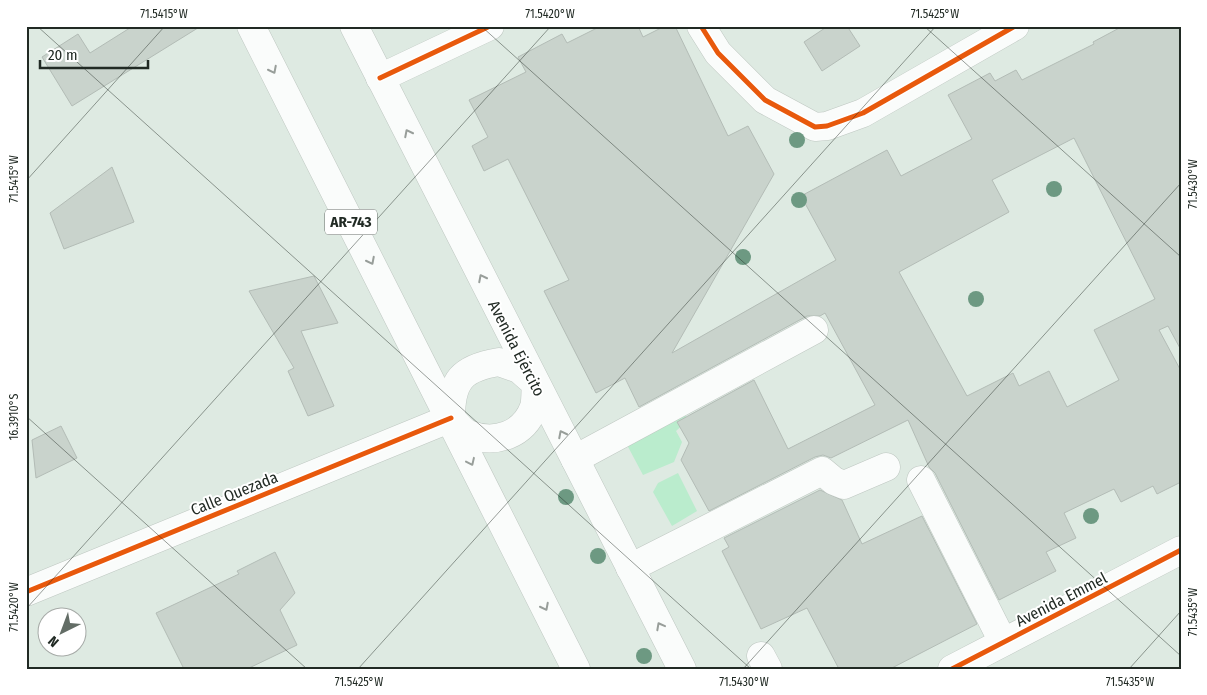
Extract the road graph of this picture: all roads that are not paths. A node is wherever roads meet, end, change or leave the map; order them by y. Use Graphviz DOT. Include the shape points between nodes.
graph roads {
  1 [pos="251,26"];
  2 [pos="354,26"];
  3 [pos="490,26"];
  4 [pos="701,26"];
  5 [pos="1015,26"];
  6 [pos="380,78"];
  7 [pos="814,330"];
  8 [pos="536,384"];
  9 [pos="451,418"];
  10 [pos="574,459"];
  11 [pos="886,467"];
  12 [pos="920,480"];
  13 [pos="1181,550"];
  14 [pos="630,568"];
  15 [pos="26,592"];
  16 [pos="1003,642"];
  17 [pos="576,669"];
  18 [pos="682,669"];
  19 [pos="952,669"];
  1 -- 9 [label="main road, AR-743, one-way"];
  2 -- 6 [label="main road, Avenida Ejército"];
  3 -- 6 [label="main road"];
  4 -- 5 [label="main road" via="718,53 766,100 815,127 863,113"];
  8 -- 6 [label="main road, Avenida Ejército, one-way"];
  7 -- 10 [label="main road"];
  8 -- 9 [label="main road" via="535,406 525,424 508,436 486,439 466,433"];
  8 -- 9 [label="main road" via="520,369 499,362 478,366 461,378 454,390"];
  10 -- 8 [label="main road, Avenida Ejército, one-way"];
  9 -- 15 [label="main road, Calle Quezada"];
  9 -- 17 [label="main road, AR-743, one-way"];
  10 -- 14 [label="main road, Avenida Ejército"];
  11 -- 14 [label="main road" via="844,485 822,471"];
  12 -- 16 [label="main road"];
  13 -- 16 [label="main road, Avenida Emmel"];
  18 -- 14 [label="main road, Avenida Ejército, one-way"];
  16 -- 19 [label="main road, Avenida Emmel"];
}
